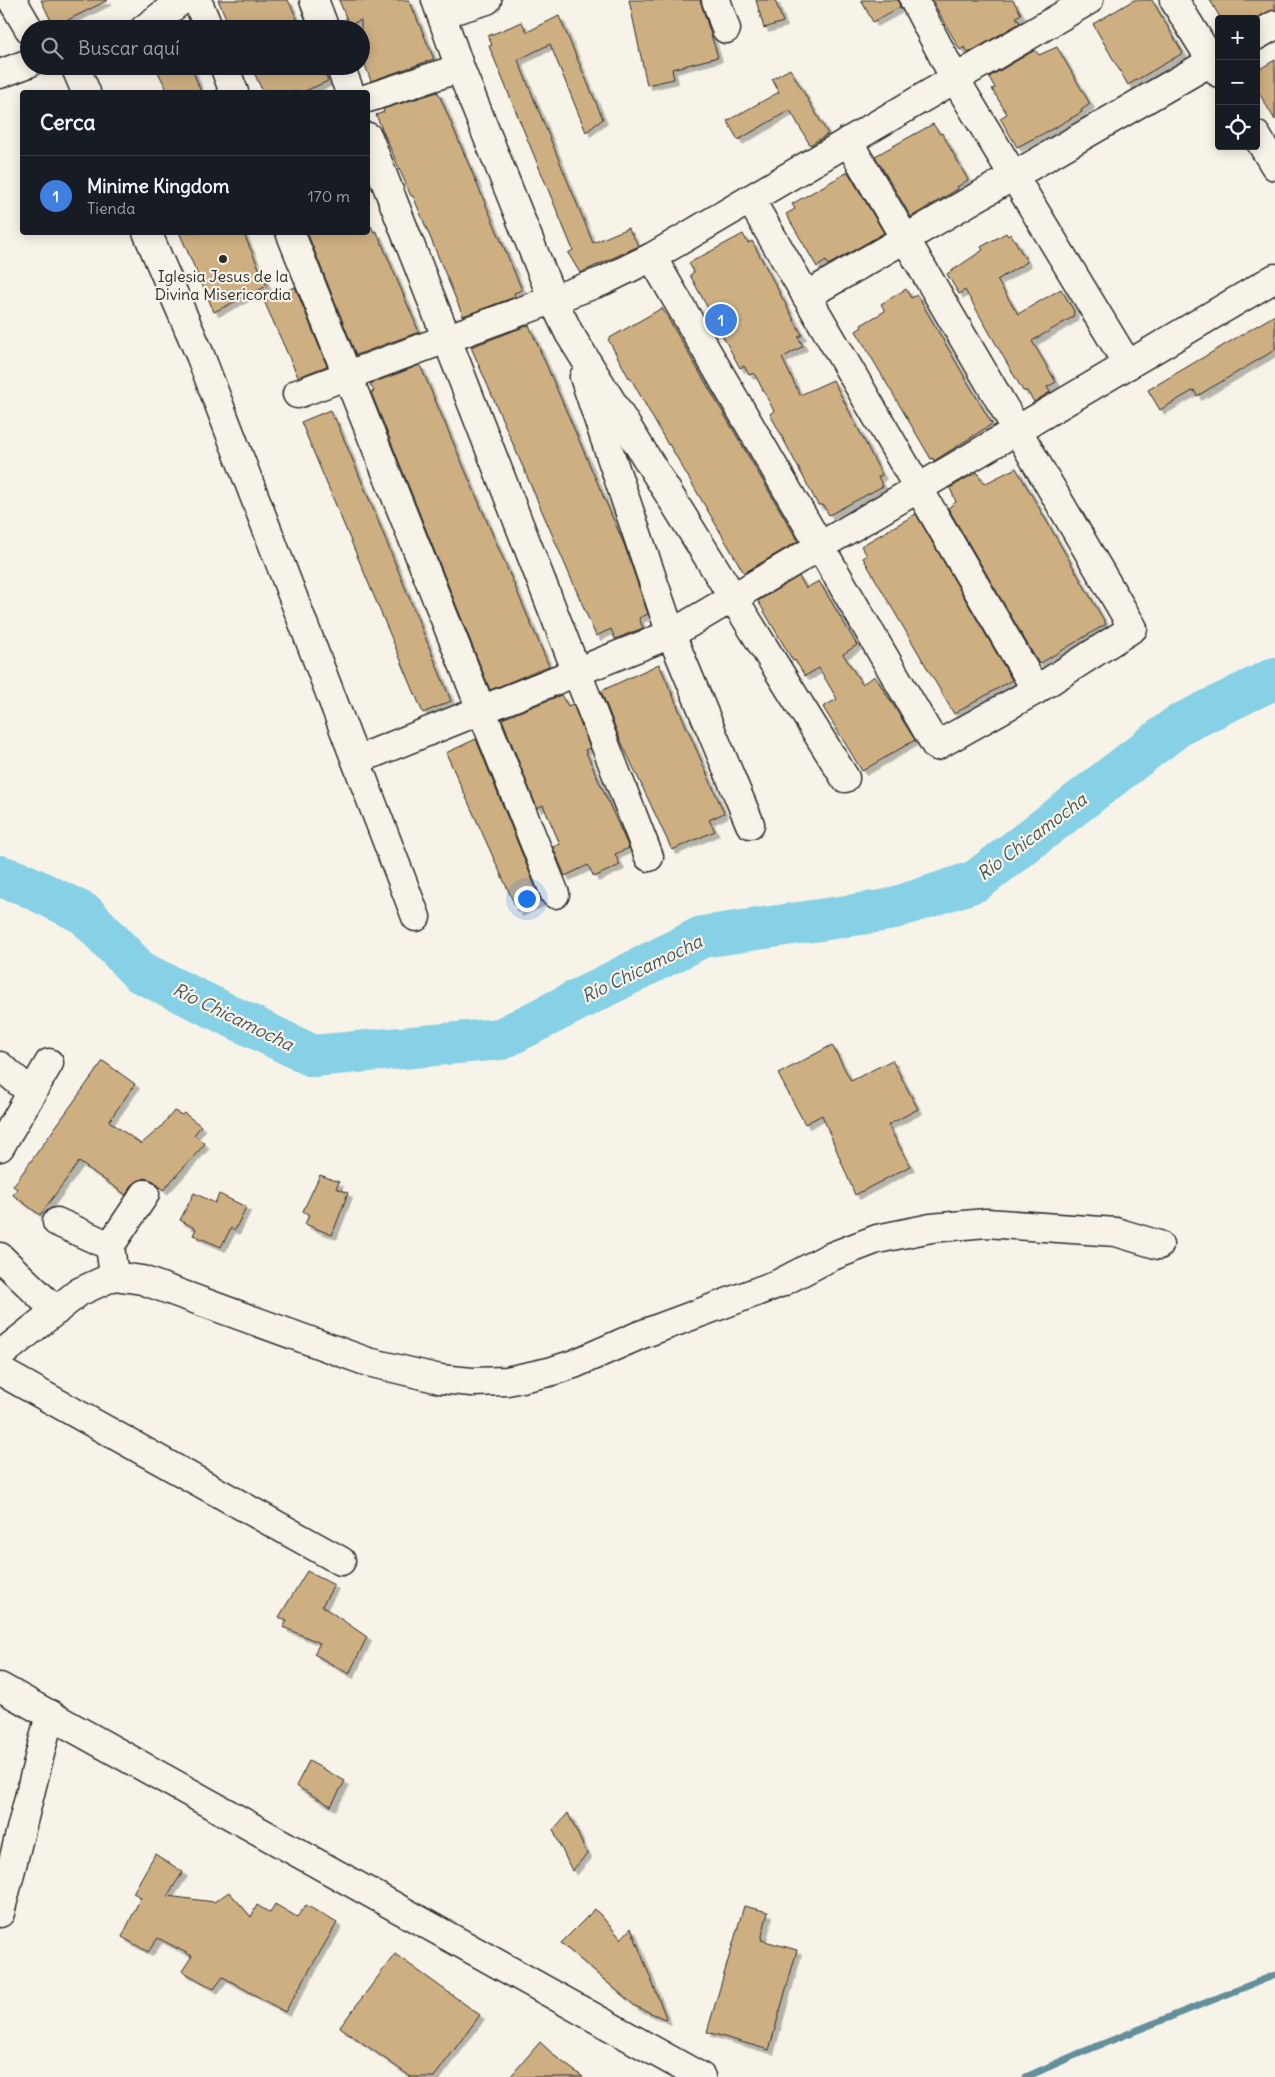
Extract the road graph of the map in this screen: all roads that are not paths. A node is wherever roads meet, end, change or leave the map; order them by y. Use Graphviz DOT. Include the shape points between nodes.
graph roads {
  1 [pos="12,0"];
  2 [pos="182,0"];
  3 [pos="197,0"];
  4 [pos="314,0"];
  5 [pos="487,0"];
  6 [pos="716,0"];
  7 [pos="914,0"];
  8 [pos="1088,0"];
  9 [pos="1174,0"];
  10 [pos="438,7"];
  11 [pos="1054,9"];
  12 [pos="24,20"];
  13 [pos="156,20"];
  14 [pos="205,20"];
  15 [pos="322,20"];
  16 [pos="1275,25"];
  17 [pos="726,30"];
  18 [pos="1260,34"];
  19 [pos="1215,62"];
  20 [pos="1215,65"];
  21 [pos="20,66"];
  22 [pos="460,68"];
  23 [pos="0,74"];
  24 [pos="79,75"];
  25 [pos="227,75"];
  26 [pos="343,75"];
  27 [pos="954,79"];
  28 [pos="85,90"];
  29 [pos="233,90"];
  30 [pos="349,90"];
  31 [pos="370,97"];
  32 [pos="848,141"];
  33 [pos="1260,142"];
  34 [pos="370,143"];
  35 [pos="1275,166"];
  36 [pos="1014,176"];
  37 [pos="750,199"];
  38 [pos="148,235"];
  39 [pos="291,235"];
  40 [pos="905,239"];
  41 [pos="652,257"];
  42 [pos="1275,278"];
  43 [pos="806,296"];
  44 [pos="553,300"];
  45 [pos="569,333"];
  46 [pos="446,339"];
  47 [pos="1128,365"];
  48 [pos="347,375"];
  49 [pos="297,394"];
  50 [pos="1017,430"];
  51 [pos="918,488"];
  52 [pos="820,546"];
  53 [pos="732,596"];
  54 [pos="671,634"];
  55 [pos="576,672"];
  56 [pos="1036,690"];
  57 [pos="482,710"];
  58 [pos="357,760"];
  59 [pos="845,778"];
  60 [pos="750,824"];
  61 [pos="649,857"];
  62 [pos="555,894"];
  63 [pos="416,917"];
  64 [pos="49,1063"];
  65 [pos="0,1066"];
  66 [pos="32,1093"];
  67 [pos="0,1147"];
  68 [pos="144,1194"];
  69 [pos="57,1222"];
  70 [pos="1159,1244"];
  71 [pos="110,1246"];
  72 [pos="0,1257"];
  73 [pos="114,1276"];
  74 [pos="56,1311"];
  75 [pos="0,1355"];
  76 [pos="0,1371"];
  77 [pos="341,1561"];
  78 [pos="0,1687"];
  79 [pos="50,1714"];
  80 [pos="0,1913"];
  81 [pos="701,2077"];
  1 -- 12 [label="street"];
  2 -- 13 [label="street"];
  3 -- 14 [label="street"];
  4 -- 15 [label="street"];
  5 -- 10 [label="street"];
  6 -- 17 [label="street"];
  7 -- 27 [label="street"];
  8 -- 11 [label="street"];
  9 -- 19 [label="street"];
  10 -- 22 [label="street"];
  11 -- 27 [label="street"];
  16 -- 18 [label="street"];
  20 -- 36 [label="street"];
  21 -- 23 [label="street"];
  22 -- 31 [label="street"];
  22 -- 44 [label="street"];
  24 -- 28 [label="street"];
  25 -- 29 [label="street"];
  26 -- 30 [label="street"];
  27 -- 32 [label="street"];
  27 -- 36 [label="street"];
  32 -- 37 [label="street"];
  32 -- 40 [label="street"];
  33 -- 35 [label="street"];
  34 -- 46 [label="street"];
  36 -- 40 [label="street"];
  36 -- 47 [label="street"];
  37 -- 41 [label="street"];
  37 -- 43 [label="street"];
  38 -- 58 [label="street" via="200,355"];
  39 -- 48 [label="street"];
  40 -- 43 [label="street"];
  40 -- 50 [label="street"];
  41 -- 44 [label="street"];
  41 -- 52 [label="street"];
  42 -- 47 [label="street"];
  43 -- 51 [label="street"];
  44 -- 45 [label="street"];
  44 -- 46 [label="street"];
  45 -- 53 [label="street"];
  45 -- 54 [label="street"];
  46 -- 48 [label="street"];
  46 -- 55 [label="street"];
  47 -- 50 [label="street"];
  48 -- 49 [label="street"];
  48 -- 57 [label="street"];
  50 -- 51 [label="street"];
  50 -- 56 [label="street" via="1133,628"];
  51 -- 52 [label="street"];
  51 -- 56 [label="street"];
  52 -- 53 [label="street"];
  52 -- 56 [label="street" via="936,746"];
  53 -- 54 [label="street"];
  53 -- 59 [label="street"];
  54 -- 55 [label="street"];
  54 -- 60 [label="street"];
  55 -- 57 [label="street"];
  55 -- 61 [label="street"];
  57 -- 58 [label="street"];
  57 -- 62 [label="street"];
  58 -- 63 [label="street"];
  64 -- 66 [label="street"];
  65 -- 66 [label="street"];
  66 -- 67 [label="street"];
  68 -- 71 [label="street"];
  69 -- 71 [label="street"];
  70 -- 73 [label="street" via="1116,1232 986,1223 931,1228 877,1239 830,1257 780,1283 640,1335 574,1364 507,1381 440,1379 368,1362 142,1280"];
  71 -- 73 [label="street"];
  72 -- 74 [label="street"];
  73 -- 74 [label="street" via="78,1292"];
  74 -- 75 [label="street"];
  76 -- 77 [label="street"];
  78 -- 79 [label="street"];
  79 -- 80 [label="street"];
  79 -- 81 [label="street"];
}
